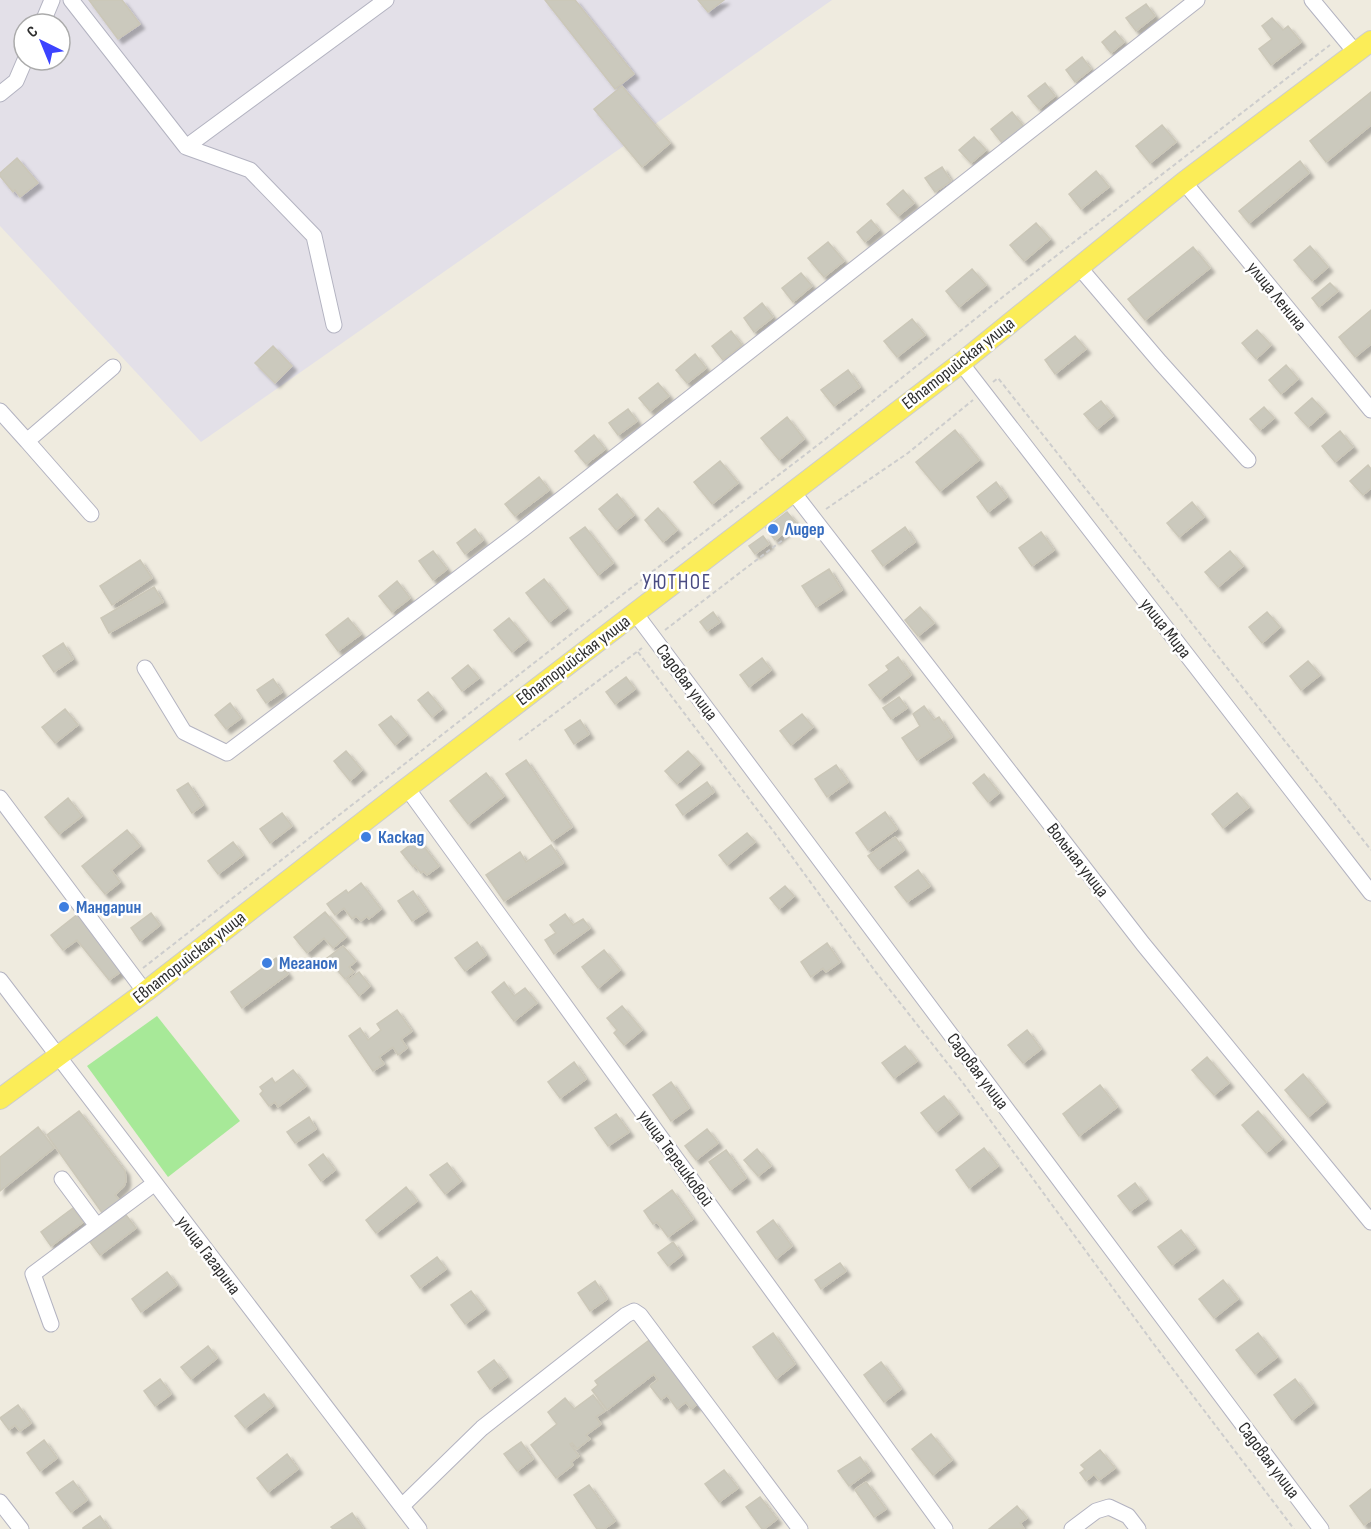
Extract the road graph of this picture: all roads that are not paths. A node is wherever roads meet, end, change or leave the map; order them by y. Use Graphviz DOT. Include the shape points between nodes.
graph roads {
  1 [pos="71,0"];
  2 [pos="386,0"];
  3 [pos="1197,0"];
  4 [pos="1312,0"];
  5 [pos="1364,47"];
  6 [pos="20,72"];
  7 [pos="0,94"];
  8 [pos="186,147"];
  9 [pos="1184,182"];
  10 [pos="1079,267"];
  11 [pos="334,325"];
  12 [pos="961,363"];
  13 [pos="113,367"];
  14 [pos="1371,410"];
  15 [pos="0,411"];
  16 [pos="27,441"];
  17 [pos="1248,460"];
  18 [pos="792,492"];
  19 [pos="91,514"];
  20 [pos="635,613"];
  21 [pos="145,668"];
  22 [pos="407,788"];
  23 [pos="0,798"];
  24 [pos="1371,893"];
  25 [pos="0,980"];
  26 [pos="145,992"];
  27 [pos="57,1056"];
  28 [pos="0,1099"];
  29 [pos="62,1179"];
  30 [pos="155,1183"];
  31 [pos="1371,1222"];
  32 [pos="97,1226"];
  33 [pos="51,1324"];
  34 [pos="0,1502"];
  35 [pos="402,1506"];
  36 [pos="21,1529"];
  37 [pos="419,1529"];
  38 [pos="800,1529"];
  39 [pos="945,1529"];
  40 [pos="1072,1529"];
  41 [pos="1138,1529"];
  42 [pos="1320,1529"];
  1 -- 8 [label="street"];
  2 -- 8 [label="street"];
  3 -- 21 [label="street" via="523,529 227,753 184,732"];
  4 -- 5 [label="street" via="1342,36"];
  5 -- 9 [label="main road, Евпаторийская улица"];
  6 -- 7 [label="street" via="16,81"];
  8 -- 11 [label="street" via="250,170 314,236"];
  9 -- 10 [label="main road, Евпаторийская улица"];
  9 -- 14 [label="street, улица Ленина"];
  10 -- 12 [label="main road, Евпаторийская улица"];
  10 -- 17 [label="street"];
  12 -- 18 [label="main road, Евпаторийская улица"];
  12 -- 24 [label="street, улица Мира"];
  13 -- 16 [label="street"];
  15 -- 16 [label="street"];
  16 -- 19 [label="street"];
  18 -- 20 [label="main road, Евпаторийская улица"];
  18 -- 31 [label="street, Вольная улица" via="1143,944"];
  20 -- 22 [label="main road, Евпаторийская улица"];
  20 -- 42 [label="street, Садовая улица"];
  22 -- 26 [label="main road, Евпаторийская улица"];
  22 -- 39 [label="street, улица Терешковой"];
  23 -- 26 [label="street"];
  25 -- 27 [label="street, улица Гагарина"];
  26 -- 27 [label="main road, Евпаторийская улица"];
  27 -- 28 [label="main road, Евпаторийская улица"];
  27 -- 30 [label="street, улица Гагарина"];
  29 -- 32 [label="street"];
  30 -- 32 [label="street"];
  30 -- 35 [label="street, улица Гагарина"];
  32 -- 33 [label="street" via="33,1274"];
  34 -- 36 [label="street"];
  35 -- 37 [label="street, улица Гагарина"];
  35 -- 38 [label="street" via="482,1428 634,1311"];
  40 -- 41 [label="street" via="1096,1511 1110,1507 1128,1516"];
}
